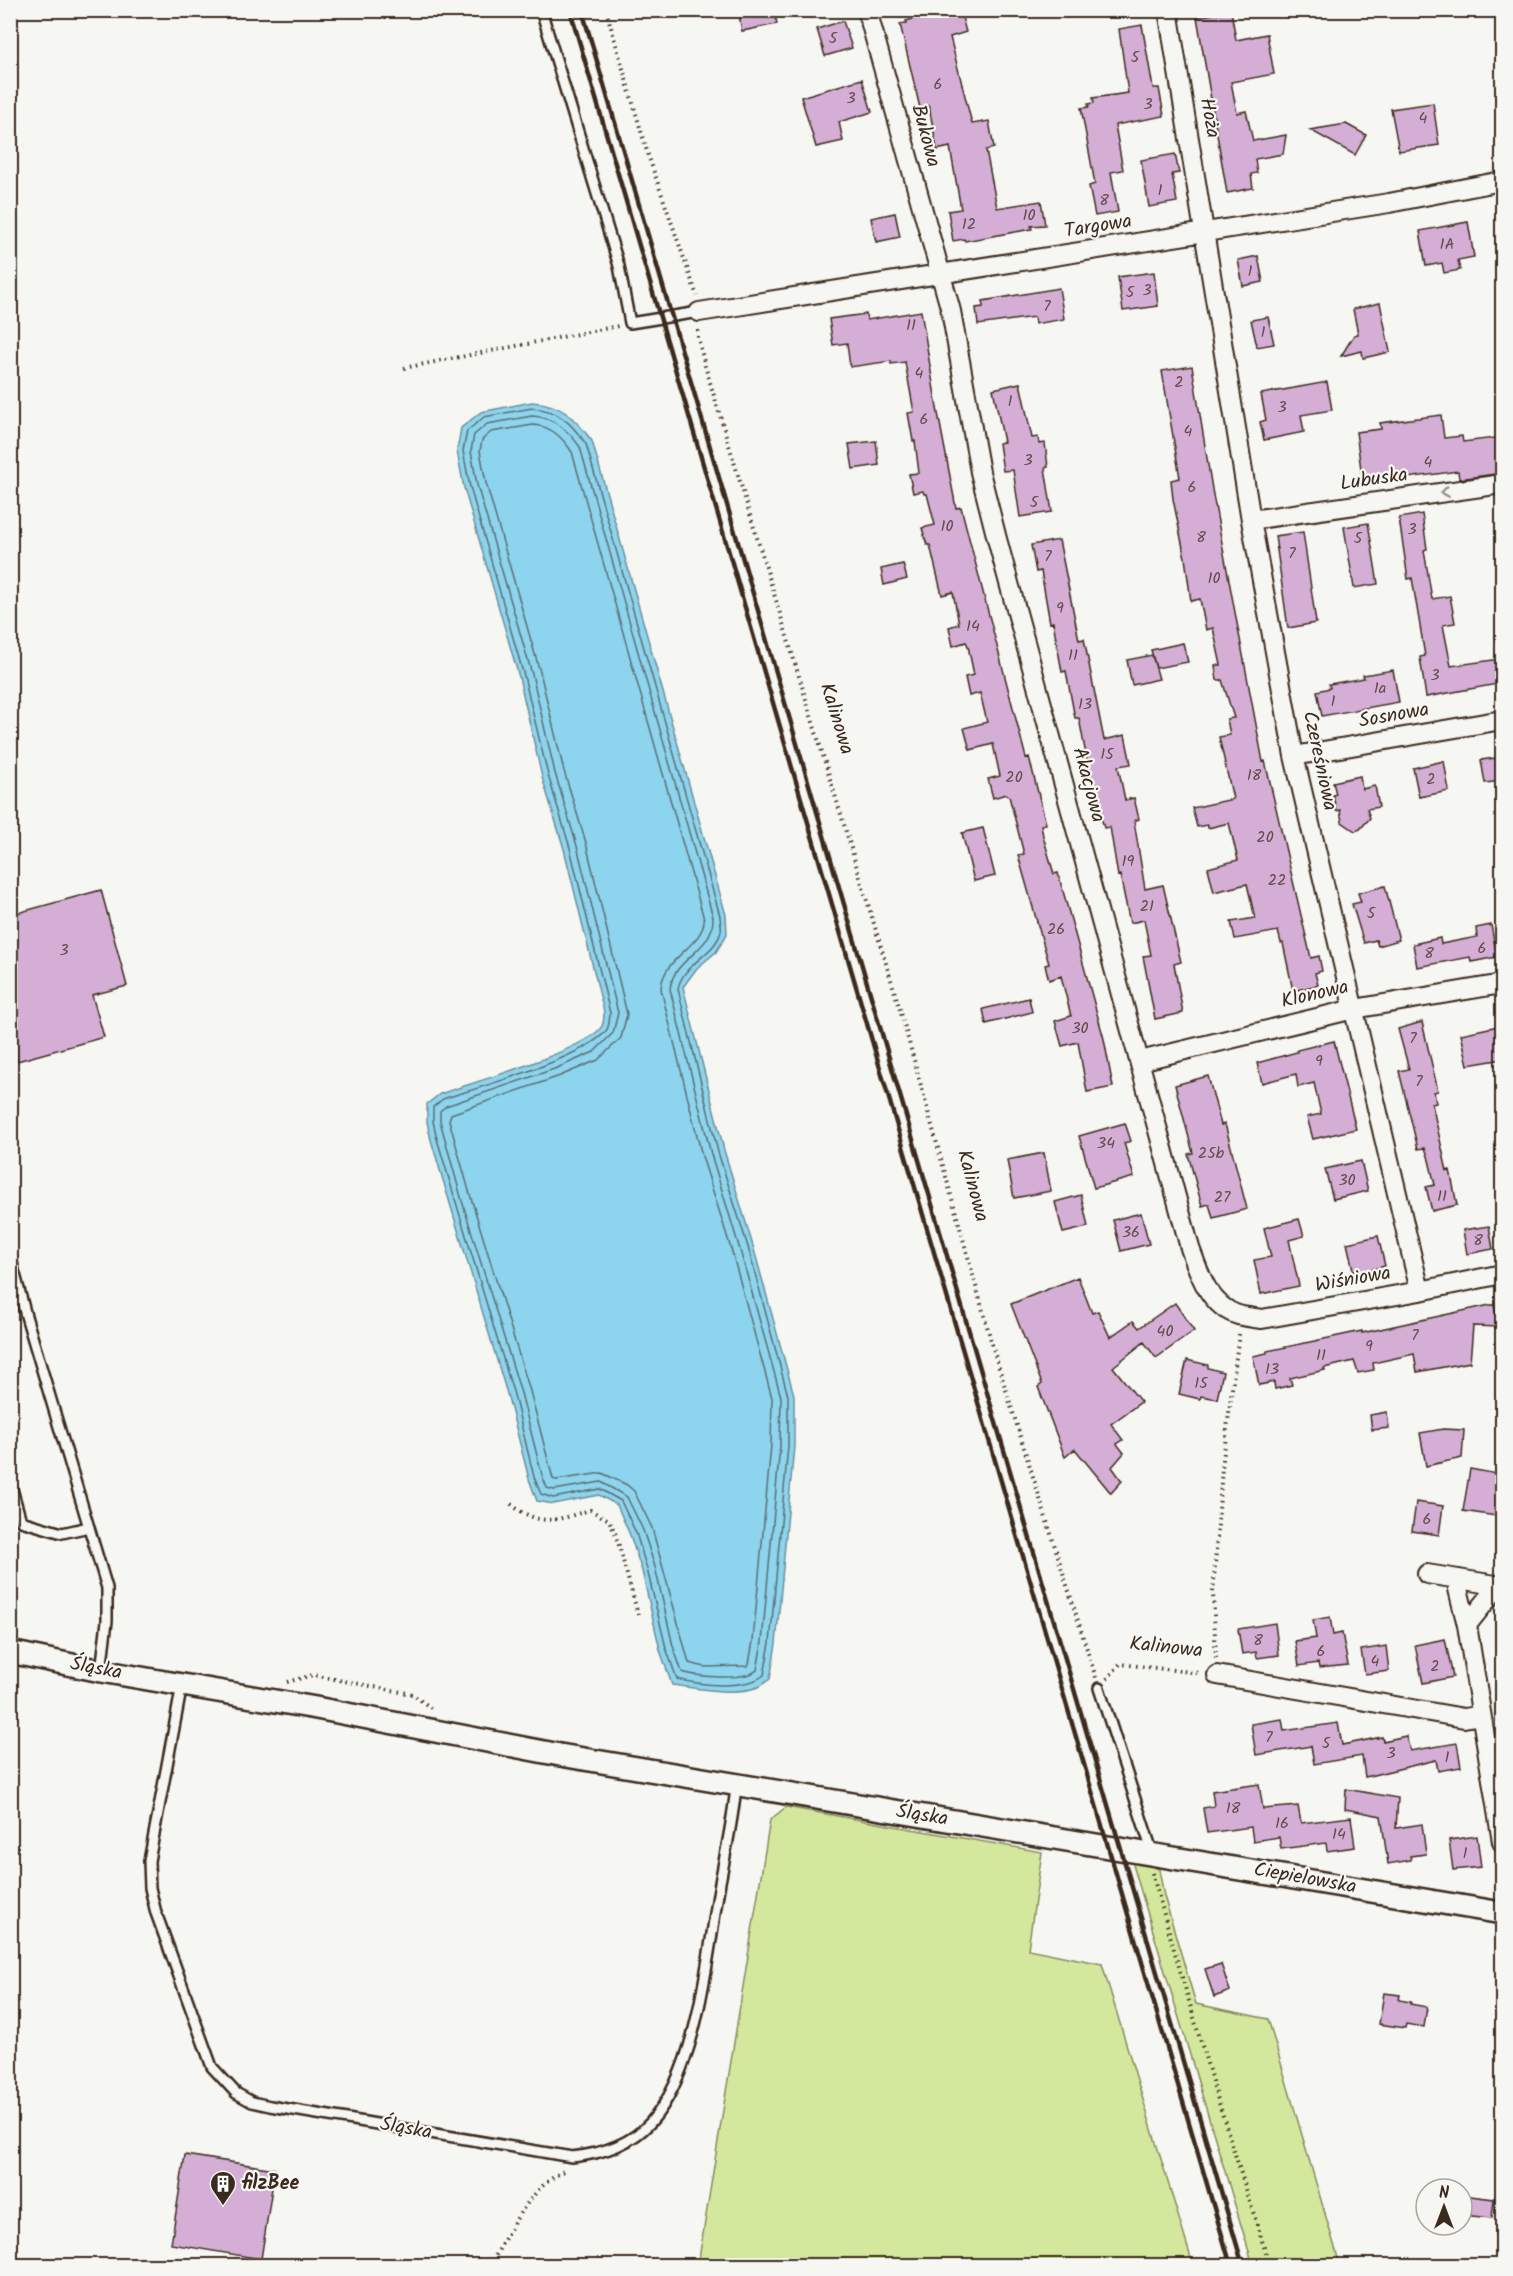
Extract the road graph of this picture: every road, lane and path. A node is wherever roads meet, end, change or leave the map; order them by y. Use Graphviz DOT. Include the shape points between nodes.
graph roads {
  1 [pos="541,10"];
  2 [pos="606,10"];
  3 [pos="867,10"];
  4 [pos="1168,10"];
  5 [pos="1503,181"];
  6 [pos="1206,233"];
  7 [pos="940,274"];
  8 [pos="699,312"];
  9 [pos="630,323"];
  10 [pos="404,368"];
  11 [pos="1503,484"];
  12 [pos="1251,520"];
  13 [pos="1503,720"];
  14 [pos="1294,756"];
  15 [pos="1503,984"];
  16 [pos="1354,1009"];
  17 [pos="1140,1061"];
  18 [pos="10,1255"];
  19 [pos="1503,1274"];
  20 [pos="1420,1291"];
  21 [pos="1215,1300"];
  22 [pos="1242,1315"];
  23 [pos="10,1482"];
  24 [pos="511,1503"];
  25 [pos="89,1527"];
  26 [pos="1427,1574"];
  27 [pos="1459,1579"];
  28 [pos="1497,1586"];
  29 [pos="639,1618"];
  30 [pos="1467,1625"];
  31 [pos="10,1652"];
  32 [pos="101,1671"];
  33 [pos="1217,1676"];
  34 [pos="182,1685"];
  35 [pos="1099,1688"];
  36 [pos="1481,1715"];
  37 [pos="736,1786"];
  38 [pos="1503,1842"];
  39 [pos="1108,1846"];
  40 [pos="1154,1854"];
  41 [pos="1503,1913"];
  42 [pos="565,2170"];
  43 [pos="490,2265"];
  44 [pos="1270,2265"];
  1 -- 9 [label="lane" via="619,266"];
  2 -- 8 [label="path, Kalinowa"];
  3 -- 7 [label="street, Bukowa"];
  4 -- 6 [label="street, Hoża"];
  5 -- 6 [label="street, Targowa"];
  6 -- 7 [label="street, Targowa"];
  6 -- 12 [label="street, Czereśniowa"];
  7 -- 8 [label="street, Targowa"];
  7 -- 17 [label="street, Akacjowa" via="951,311 992,517"];
  8 -- 9 [label="lane"];
  8 -- 35 [label="path, Kalinowa" via="698,338 705,366 898,1001 995,1355"];
  9 -- 10 [label="path"];
  11 -- 12 [label="street, Lubuska, one-way"];
  12 -- 14 [label="street, Czereśniowa"];
  13 -- 14 [label="street, Sosnowa"];
  14 -- 16 [label="street, Czereśniowa"];
  15 -- 16 [label="street, Klonowa"];
  16 -- 17 [label="street, Klonowa"];
  16 -- 20 [label="street, Czereśniowa"];
  17 -- 21 [label="street, Akacjowa" via="1190,1248 1201,1279"];
  18 -- 25 [label="lane"];
  19 -- 20 [label="street, Wiśniowa"];
  20 -- 22 [label="street, Wiśniowa" via="1262,1319"];
  21 -- 22 [label="street, Wiśniowa"];
  22 -- 33 [label="path" via="1222,1468 1213,1593"];
  23 -- 25 [label="lane" via="21,1521 62,1533"];
  24 -- 29 [label="path" via="537,1520 560,1519 590,1510 609,1520"];
  25 -- 32 [label="lane" via="107,1588"];
  26 -- 27 [label="street"];
  27 -- 28 [label="street"];
  27 -- 30 [label="street"];
  28 -- 30 [label="street"];
  30 -- 36 [label="street"];
  31 -- 32 [label="street, Śląska"];
  32 -- 34 [label="street, Śląska"];
  33 -- 35 [label="path, Kalinowa" via="1120,1664"];
  33 -- 36 [label="street, Kalinowa" via="1464,1718"];
  34 -- 37 [label="street, Śląska"];
  34 -- 37 [label="lane, Śląska" via="149,1861 150,1888 212,2067 236,2093 270,2106 572,2157 597,2154 622,2144 649,2125 682,2068 706,1968"];
  35 -- 40 [label="lane"];
  36 -- 38 [label="street"];
  37 -- 39 [label="street, Śląska"];
  39 -- 40 [label="street, Ciepielowska"];
  40 -- 41 [label="street, Ciepielowska"];
  40 -- 44 [label="path" via="1152,1876"];
  42 -- 43 [label="path" via="555,2175 520,2211"];
}
